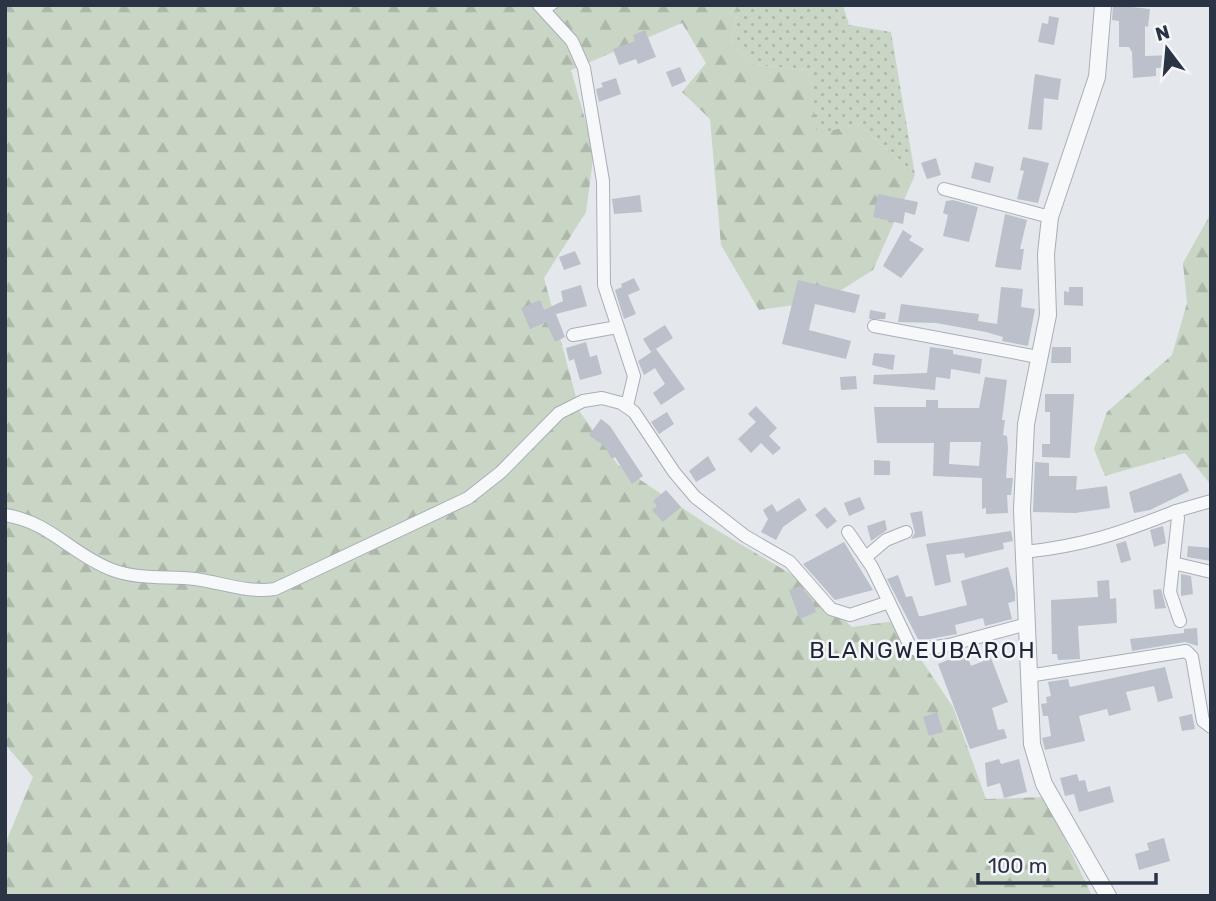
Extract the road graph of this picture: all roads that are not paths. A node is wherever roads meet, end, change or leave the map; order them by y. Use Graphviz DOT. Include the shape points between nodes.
graph roads {
  1 [pos="1103,5"];
  2 [pos="546,8"];
  3 [pos="944,189"];
  4 [pos="1050,217"];
  5 [pos="874,326"];
  6 [pos="617,327"];
  7 [pos="573,335"];
  8 [pos="1038,357"];
  9 [pos="627,406"];
  10 [pos="1211,500"];
  11 [pos="1175,512"];
  12 [pos="5,515"];
  13 [pos="848,532"];
  14 [pos="906,532"];
  15 [pos="1024,552"];
  16 [pos="866,557"];
  17 [pos="1173,563"];
  18 [pos="1211,572"];
  19 [pos="889,602"];
  20 [pos="1180,621"];
  21 [pos="1027,624"];
  22 [pos="1028,676"];
  23 [pos="1211,727"];
  24 [pos="1108,896"];
  1 -- 4 [label="street" via="1097,77"];
  2 -- 6 [label="street" via="572,41 584,68 603,181 604,285"];
  3 -- 4 [label="street"];
  4 -- 8 [label="street" via="1048,315"];
  5 -- 8 [label="street"];
  6 -- 7 [label="street"];
  6 -- 9 [label="street" via="634,376"];
  8 -- 15 [label="street" via="1024,450"];
  9 -- 12 [label="street" via="597,398 567,408 474,494 275,589 257,591 194,579 127,574 97,562 40,524"];
  9 -- 19 [label="street" via="695,497 794,566 831,609 850,615"];
  10 -- 11 [label="street"];
  11 -- 15 [label="street" via="1075,547"];
  11 -- 17 [label="street"];
  13 -- 16 [label="street"];
  14 -- 16 [label="street" via="886,540"];
  15 -- 21 [label="street"];
  16 -- 19 [label="street"];
  17 -- 18 [label="street"];
  17 -- 20 [label="street" via="1170,592"];
  19 -- 21 [label="street" via="916,650"];
  21 -- 22 [label="street"];
  22 -- 23 [label="street" via="1186,651 1192,657 1203,721"];
  22 -- 24 [label="street" via="1037,764"];
}
